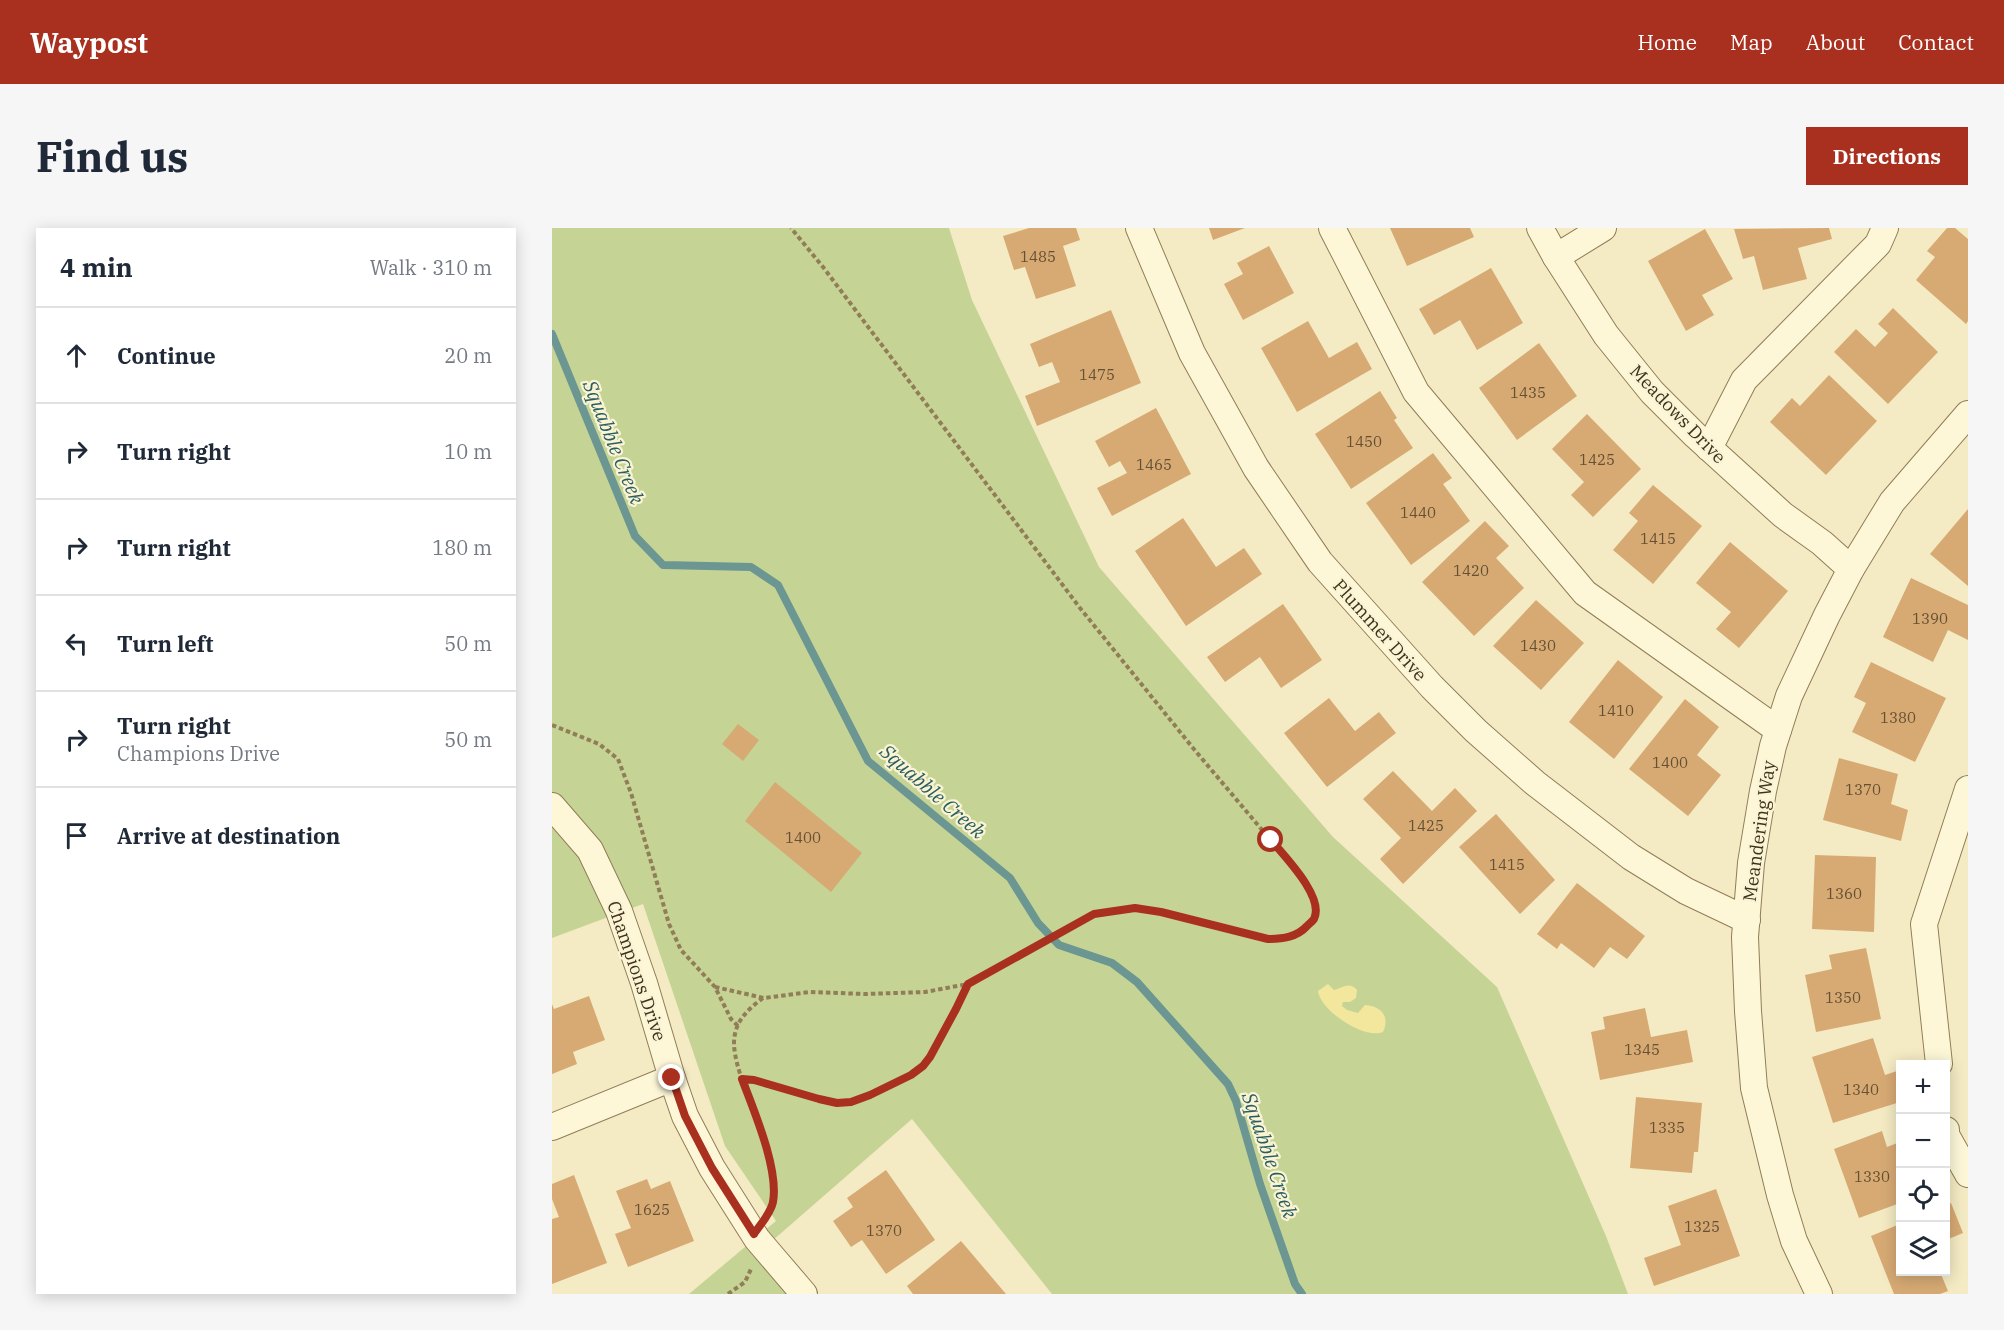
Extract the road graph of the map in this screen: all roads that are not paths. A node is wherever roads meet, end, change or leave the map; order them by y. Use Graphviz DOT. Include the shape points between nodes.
graph roads {
  1 [pos="1139,228"];
  2 [pos="1332,228"];
  3 [pos="1540,228"];
  4 [pos="1603,228"];
  5 [pos="1885,228"];
  6 [pos="1556,257"];
  7 [pos="1968,414"];
  8 [pos="1709,448"];
  9 [pos="1851,569"];
  10 [pos="1778,730"];
  11 [pos="1968,789"];
  12 [pos="552,806"];
  13 [pos="1747,920"];
  14 [pos="1938,1060"];
  15 [pos="672,1078"];
  16 [pos="552,1127"];
  17 [pos="1950,1142"];
  18 [pos="1968,1174"];
  19 [pos="804,1294"];
  20 [pos="1820,1294"];
  1 -- 13 [label="street, Plummer Drive" via="1192,353 1256,468 1320,562 1432,687 1535,783 1630,857 1686,891"];
  2 -- 10 [label="street" via="1416,392 1585,593"];
  3 -- 6 [label="street, Meadows Drive"];
  4 -- 6 [label="street"];
  5 -- 8 [label="street" via="1878,244 1744,380"];
  6 -- 8 [label="street, Meadows Drive" via="1606,335 1652,392"];
  7 -- 9 [label="street, Meandering Way" via="1892,502"];
  8 -- 9 [label="street, Meadows Drive" via="1783,515"];
  9 -- 10 [label="street, Meandering Way" via="1789,696"];
  10 -- 13 [label="street, Meandering Way" via="1763,790"];
  11 -- 14 [label="street" via="1924,924"];
  12 -- 15 [label="street, Champions Drive" via="590,850 619,911"];
  13 -- 20 [label="street, Meandering Way" via="1754,1088 1794,1241"];
  15 -- 16 [label="street"];
  15 -- 19 [label="street, Champions Drive" via="685,1116 712,1168 754,1234"];
  17 -- 18 [label="street"];
}
